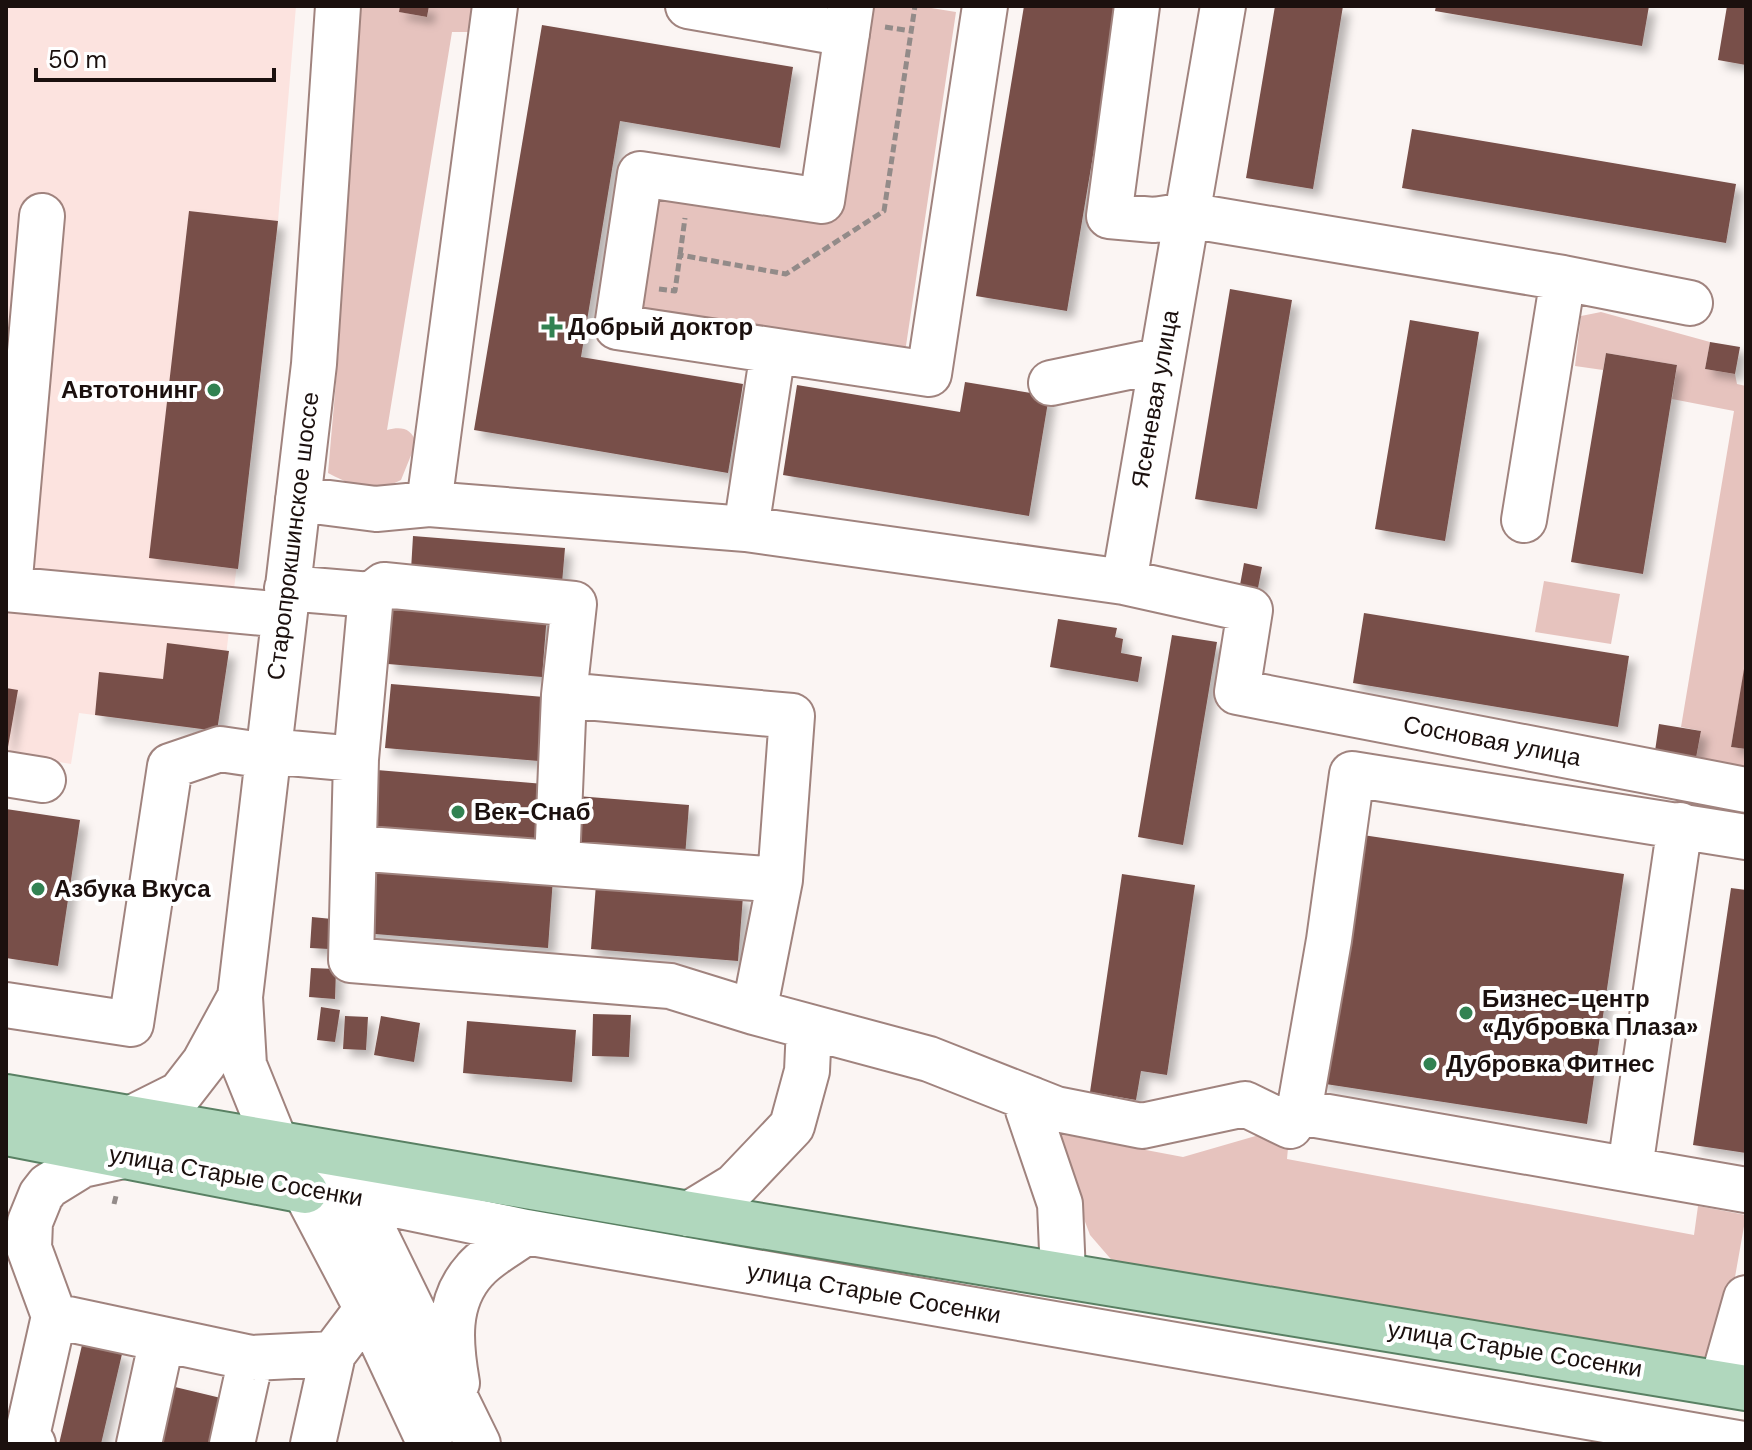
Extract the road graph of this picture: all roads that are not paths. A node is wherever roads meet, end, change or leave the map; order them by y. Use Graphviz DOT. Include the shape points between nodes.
graph roads {
  1 [pos="338,6"];
  2 [pos="495,6"];
  3 [pos="688,6"];
  4 [pos="985,6"];
  5 [pos="1137,6"];
  6 [pos="1223,6"];
  7 [pos="849,20"];
  8 [pos="1187,215"];
  9 [pos="42,216"];
  10 [pos="1563,278"];
  11 [pos="1690,303"];
  12 [pos="773,351"];
  13 [pos="1162,360"];
  14 [pos="1051,383"];
  15 [pos="298,499"];
  16 [pos="429,504"];
  17 [pos="1524,520"];
  18 [pos="746,529"];
  19 [pos="1124,582"];
  20 [pos="7,589"];
  21 [pos="371,595"];
  22 [pos="285,601"];
  23 [pos="564,695"];
  24 [pos="267,753"];
  25 [pos="356,759"];
  26 [pos="1746,790"];
  27 [pos="1680,825"];
  28 [pos="1746,837"];
  29 [pos="354,848"];
  30 [pos="557,863"];
  31 [pos="780,880"];
  32 [pos="240,997"];
  33 [pos="6,1005"];
  34 [pos="754,1012"];
  35 [pos="809,1027"];
  36 [pos="6,1097"];
  37 [pos="1031,1099"];
  38 [pos="1299,1112"];
  39 [pos="6,1133"];
  40 [pos="295,1147"];
  41 [pos="123,1157"];
  42 [pos="1630,1168"];
  43 [pos="1746,1190"];
  44 [pos="305,1191"];
  45 [pos="357,1197"];
  46 [pos="689,1214"];
  47 [pos="526,1232"];
  48 [pos="1063,1274"];
  49 [pos="1746,1298"];
  50 [pos="367,1309"];
  51 [pos="54,1316"];
  52 [pos="162,1339"];
  53 [pos="333,1354"];
  54 [pos="251,1358"];
  55 [pos="1734,1386"];
  56 [pos="33,1444"];
  57 [pos="139,1444"];
  58 [pos="232,1444"];
  59 [pos="313,1444"];
  60 [pos="430,1444"];
  61 [pos="480,1444"];
  62 [pos="1743,1444"];
  1 -- 15 [label="street, Старопрокшинское шоссе" via="314,364"];
  2 -- 16 [label="street"];
  3 -- 7 [label="street"];
  4 -- 12 [label="street" via="929,374"];
  5 -- 8 [label="street" via="1109,216 1154,220"];
  6 -- 8 [label="street, Ясеневая улица"];
  7 -- 12 [label="street" via="822,201 640,174 617,327"];
  8 -- 10 [label="street"];
  8 -- 13 [label="street, Ясеневая улица"];
  9 -- 20 [label="street"];
  10 -- 11 [label="street"];
  10 -- 17 [label="street"];
  12 -- 18 [label="street"];
  13 -- 14 [label="street"];
  13 -- 19 [label="street, Ясеневая улица"];
  15 -- 16 [label="street" via="376,509"];
  15 -- 22 [label="street, Старопрокшинское шоссе"];
  16 -- 18 [label="street"];
  18 -- 19 [label="street"];
  19 -- 26 [label="street, Сосновая улица" via="1250,610 1237,692"];
  20 -- 22 [label="street"];
  21 -- 22 [label="street"];
  21 -- 23 [label="street" via="384,585 574,604"];
  21 -- 25 [label="street"];
  22 -- 24 [label="street, Старопрокшинское шоссе"];
  23 -- 30 [label="street"];
  23 -- 31 [label="street" via="792,716"];
  24 -- 25 [label="street"];
  24 -- 32 [label="street, Старопрокшинское шоссе"];
  24 -- 33 [label="street" via="220,749 170,766 131,1024"];
  25 -- 29 [label="street"];
  27 -- 28 [label="street"];
  27 -- 38 [label="street" via="1352,774"];
  27 -- 42 [label="street"];
  29 -- 30 [label="street"];
  29 -- 34 [label="street" via="351,960 670,986"];
  30 -- 31 [label="street"];
  31 -- 34 [label="street"];
  32 -- 40 [label="street, Старопрокшинское шоссе" via="244,1065"];
  32 -- 41 [label="street" via="204,1063"];
  34 -- 35 [label="street"];
  35 -- 37 [label="street" via="929,1059"];
  35 -- 46 [label="street" via="807,1071 792,1126 735,1186"];
  36 -- 41 [label="main road, улица Старые Сосенки"];
  37 -- 38 [label="street" via="1142,1126 1248,1090 1290,1126"];
  37 -- 48 [label="street" via="1028,1110 1060,1204"];
  38 -- 42 [label="street"];
  39 -- 41 [label="main road, улица Старые Сосенки"];
  40 -- 41 [label="main road, улица Старые Сосенки"];
  40 -- 44 [label="street, Старопрокшинское шоссе"];
  40 -- 45 [label="street, Старопрокшинское шоссе"];
  40 -- 46 [label="main road, улица Старые Сосенки"];
  41 -- 44 [label="main road, улица Старые Сосенки"];
  41 -- 51 [label="street" via="82,1165 41,1195 30,1222 29,1248"];
  42 -- 43 [label="street"];
  44 -- 45 [label="street, улица Старые Сосенки"];
  44 -- 50 [label="street, Старопрокшинское шоссе"];
  45 -- 47 [label="street, улица Старые Сосенки"];
  45 -- 61 [label="street, Старопрокшинское шоссе"];
  46 -- 48 [label="main road, улица Старые Сосенки"];
  47 -- 61 [label="street" via="475,1269 454,1305 450,1347 457,1386"];
  47 -- 62 [label="street, улица Старые Сосенки"];
  48 -- 55 [label="main road, улица Старые Сосенки"];
  49 -- 55 [label="street"];
  50 -- 53 [label="street"];
  50 -- 60 [label="street, Старопрокшинское шоссе"];
  51 -- 52 [label="street"];
  51 -- 56 [label="street" via="27,1436"];
  52 -- 54 [label="street"];
  52 -- 57 [label="street"];
  53 -- 54 [label="street"];
  53 -- 59 [label="street"];
  54 -- 58 [label="street"];
}
